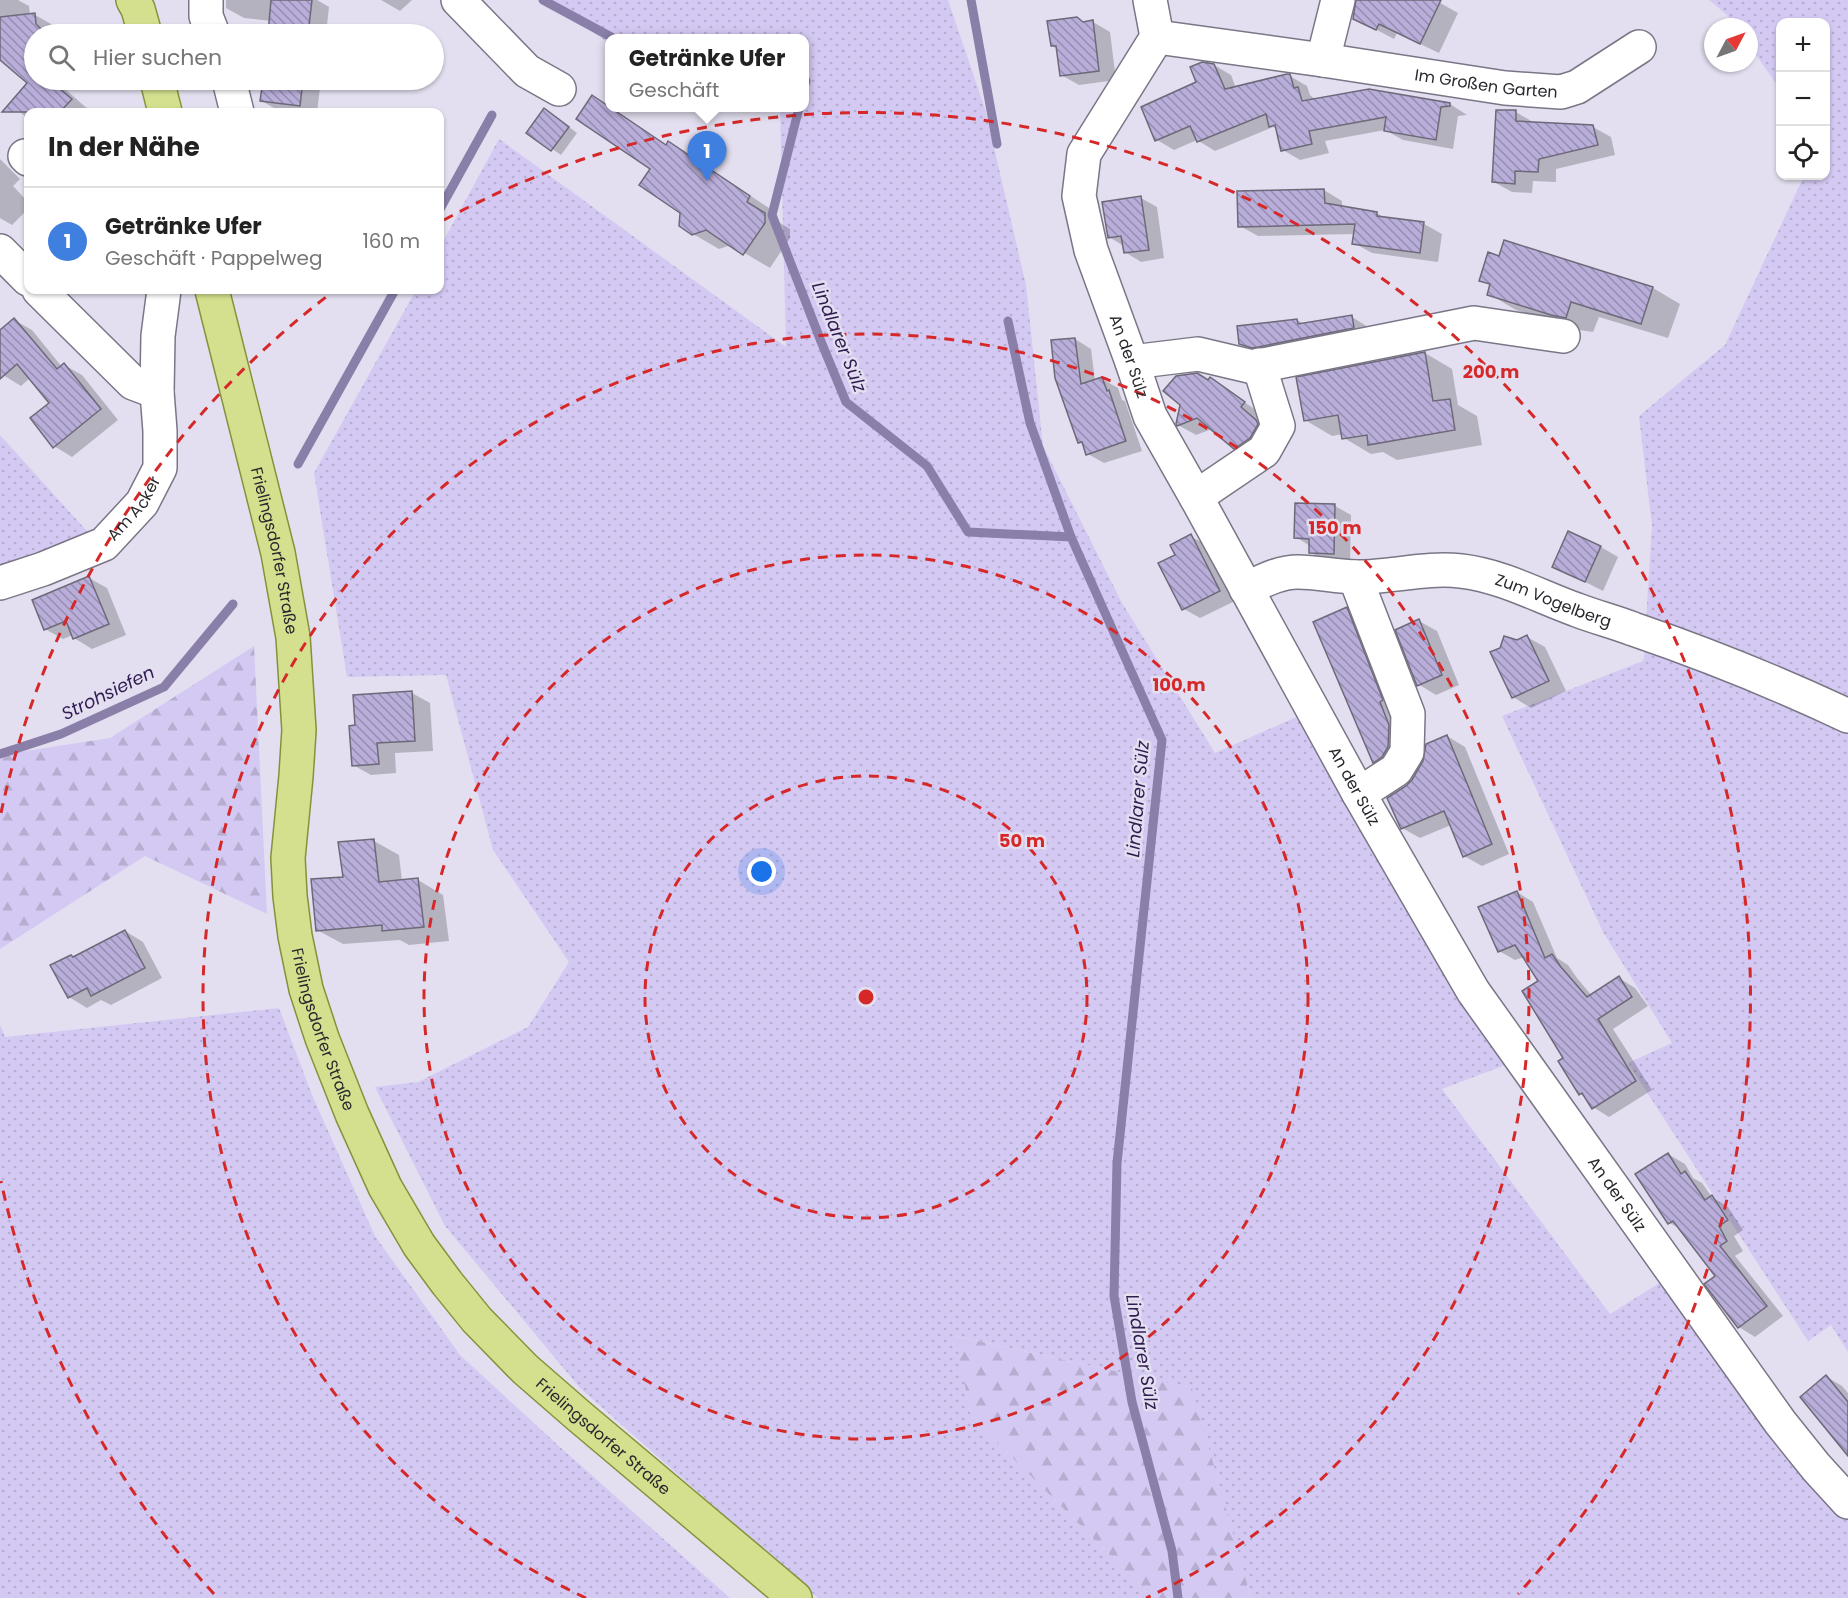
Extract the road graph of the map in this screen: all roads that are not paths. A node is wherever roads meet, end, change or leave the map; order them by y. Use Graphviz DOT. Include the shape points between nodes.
graph roads {
  1 [pos="134,0"];
  2 [pos="458,0"];
  3 [pos="1150,0"];
  4 [pos="1338,0"];
  5 [pos="142,24"];
  6 [pos="1157,37"];
  7 [pos="1639,47"];
  8 [pos="1323,60"];
  9 [pos="559,89"];
  10 [pos="160,90"];
  11 [pos="232,90"];
  12 [pos="164,108"];
  13 [pos="236,108"];
  14 [pos="0,251"];
  15 [pos="24,275"];
  16 [pos="43,294"];
  17 [pos="163,294"];
  18 [pos="213,294"];
  19 [pos="1563,336"];
  20 [pos="1132,362"];
  21 [pos="1260,365"];
  22 [pos="157,392"];
  23 [pos="1196,497"];
  24 [pos="1355,577"];
  25 [pos="0,583"];
  26 [pos="1246,590"];
  27 [pos="1848,716"];
  28 [pos="1359,794"];
  29 [pos="1848,1502"];
  30 [pos="795,1598"];
  1 -- 5 [label="main road"];
  2 -- 9 [label="street" via="528,71"];
  3 -- 6 [label="street"];
  4 -- 8 [label="street"];
  6 -- 8 [label="street, Im Großen Garten"];
  6 -- 20 [label="street, An der Sülz" via="1084,154 1079,196 1091,250"];
  7 -- 8 [label="street, Im Großen Garten" via="1577,87 1561,92 1505,88"];
  10 -- 12 [label="main road"];
  11 -- 13 [label="street"];
  14 -- 15 [label="street"];
  16 -- 22 [label="street" via="133,383"];
  17 -- 22 [label="street, Am Acker"];
  18 -- 30 [label="main road, Frielingsdorfer Straße" via="278,554 293,637 298,730 288,858 295,936 306,989 352,1114 385,1186 419,1245 477,1320 525,1369"];
  19 -- 21 [label="street" via="1474,324"];
  20 -- 21 [label="street" via="1198,354 1253,367"];
  20 -- 23 [label="street, An der Sülz" via="1150,416"];
  21 -- 23 [label="street" via="1278,426 1264,451"];
  22 -- 25 [label="street, Am Acker" via="160,468 142,503 104,544"];
  23 -- 26 [label="street, An der Sülz"];
  24 -- 26 [label="street, Zum Vogelberg" via="1296,572 1272,577"];
  24 -- 27 [label="street, Zum Vogelberg" via="1423,570 1490,576 1784,687"];
  24 -- 28 [label="street" via="1408,714 1407,752 1396,770"];
  26 -- 28 [label="street, An der Sülz"];
  28 -- 29 [label="street, An der Sülz" via="1479,1000 1780,1422"];
}
